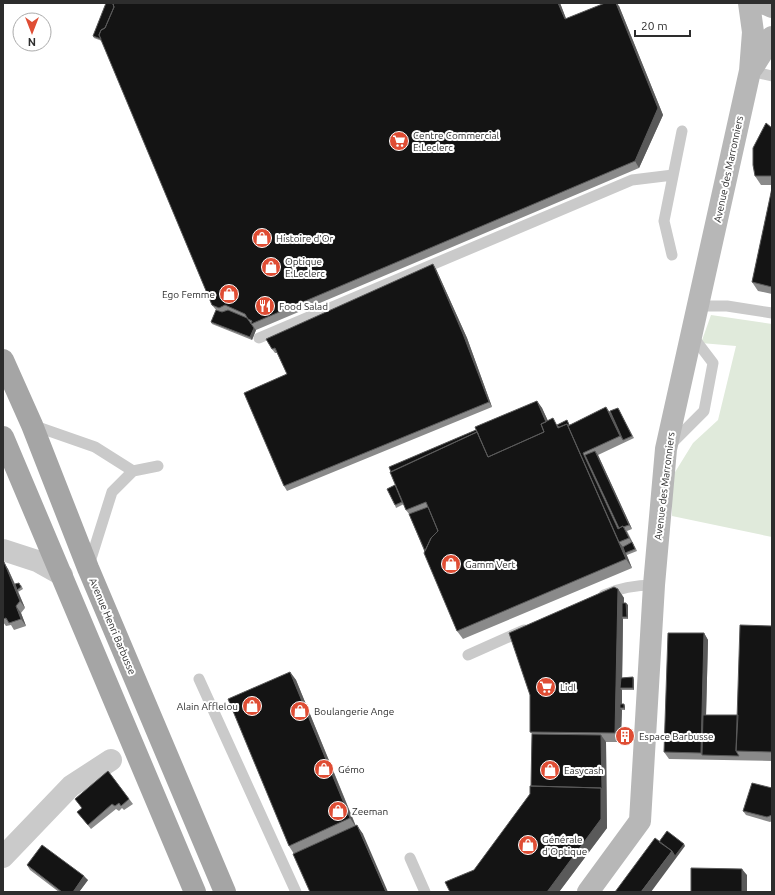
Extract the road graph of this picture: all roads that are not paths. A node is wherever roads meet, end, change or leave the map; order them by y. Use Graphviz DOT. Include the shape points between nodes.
graph roads {
  1 [pos="749,3"];
  2 [pos="763,3"];
  3 [pos="772,7"];
  4 [pos="772,37"];
  5 [pos="750,71"];
  6 [pos="772,76"];
  7 [pos="682,131"];
  8 [pos="673,175"];
  9 [pos="672,256"];
  10 [pos="697,306"];
  11 [pos="772,313"];
  12 [pos="691,333"];
  13 [pos="259,338"];
  14 [pos="3,360"];
  15 [pos="32,425"];
  16 [pos="3,437"];
  17 [pos="666,449"];
  18 [pos="158,466"];
  19 [pos="133,471"];
  20 [pos="3,550"];
  21 [pos="88,568"];
  22 [pos="62,575"];
  23 [pos="654,584"];
  24 [pos="597,598"];
  25 [pos="533,626"];
  26 [pos="468,655"];
  27 [pos="199,679"];
  28 [pos="111,760"];
  29 [pos="3,857"];
  30 [pos="410,858"];
  31 [pos="195,892"];
  32 [pos="225,892"];
  33 [pos="296,892"];
  34 [pos="425,892"];
  35 [pos="588,892"];
  1 -- 5 [label="main road, Avenue des Marronniers" via="753,32"];
  2 -- 3 [label="main road"];
  4 -- 5 [label="main road, Avenue des Marronniers"];
  5 -- 6 [label="lane"];
  5 -- 10 [label="main road, Avenue des Marronniers"];
  7 -- 8 [label="lane"];
  8 -- 9 [label="lane" via="664,221"];
  8 -- 13 [label="lane" via="632,180"];
  10 -- 11 [label="lane" via="727,306"];
  10 -- 12 [label="main road, Avenue des Marronniers"];
  12 -- 17 [label="main road, Avenue des Marronniers"];
  12 -- 17 [label="lane" via="713,363 704,411"];
  14 -- 15 [label="main road, Avenue Henri Barbusse"];
  15 -- 19 [label="lane" via="94,446"];
  15 -- 21 [label="main road, Avenue Henri Barbusse"];
  16 -- 22 [label="main road"];
  17 -- 23 [label="main road, Avenue des Marronniers"];
  18 -- 19 [label="lane"];
  19 -- 21 [label="lane" via="112,492"];
  20 -- 22 [label="street" via="36,561"];
  21 -- 32 [label="main road, Avenue Henri Barbusse"];
  22 -- 31 [label="main road"];
  23 -- 24 [label="lane" via="611,591"];
  23 -- 35 [label="main road, Avenue des Marronniers" via="640,821"];
  25 -- 26 [label="lane"];
  27 -- 33 [label="lane"];
  28 -- 29 [label="street" via="71,786"];
  30 -- 34 [label="lane"];
}
